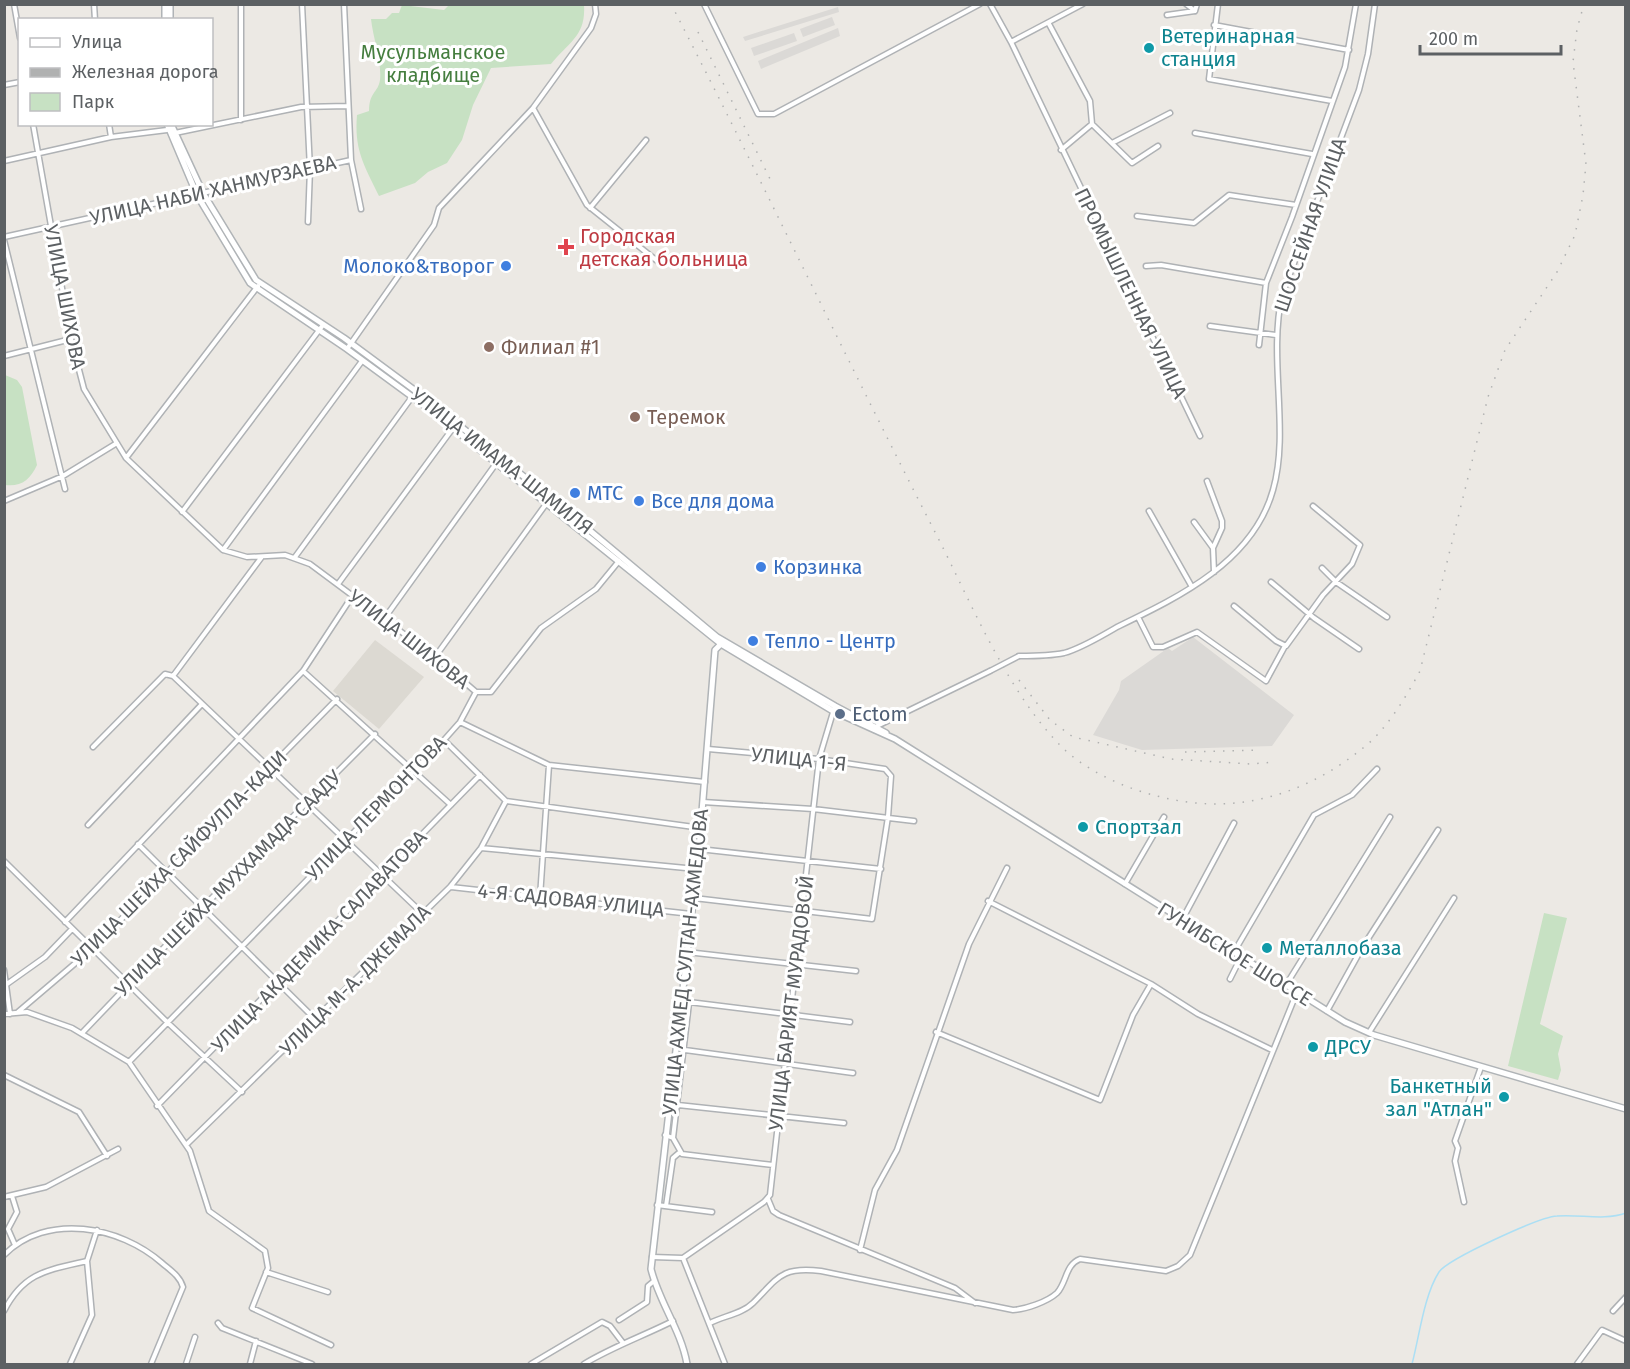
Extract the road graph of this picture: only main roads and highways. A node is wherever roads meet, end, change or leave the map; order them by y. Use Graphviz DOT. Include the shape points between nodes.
graph roads {
  1 [pos="168,126"];
  2 [pos="200,194"];
  3 [pos="258,286"];
  4 [pos="349,347"];
  5 [pos="498,460"];
  6 [pos="721,644"];
  7 [pos="834,709"];
  8 [pos="876,728"];
  9 [pos="1626,1109"];
  10 [pos="689,1365"];
  1 -- 2 [label="main road, УЛИЦА ИМАМА ШАМИЛЯ"];
  1 -- 2 [label="main road, УЛИЦА ИМАМА ШАМИЛЯ"];
  2 -- 3 [label="main road, УЛИЦА ИМАМА ШАМИЛЯ" via="250,283"];
  3 -- 4 [label="main road, УЛИЦА ИМАМА ШАМИЛЯ"];
  3 -- 4 [label="main road, УЛИЦА ИМАМА ШАМИЛЯ" via="323,325"];
  4 -- 5 [label="main road, УЛИЦА ИМАМА ШАМИЛЯ"];
  4 -- 5 [label="main road, УЛИЦА ИМАМА ШАМИЛЯ" via="362,361"];
  5 -- 6 [label="main road, УЛИЦА ИМАМА ШАМИЛЯ"];
  5 -- 7 [label="main road, УЛИЦА ИМАМА ШАМИЛЯ" via="717,637"];
  6 -- 7 [label="main road, УЛИЦА ИМАМА ШАМИЛЯ"];
  6 -- 10 [label="main road, УЛИЦА АХМЕД СУЛТАН-АХМЕДОВА" via="715,650 704,802 651,1257 654,1281 674,1320"];
  7 -- 8 [label="main road, УЛИЦА ИМАМА ШАМИЛЯ"];
  8 -- 9 [label="main road, ГУНИБСКОЕ ШОССЕ" via="1327,1012 1370,1032"];
}
